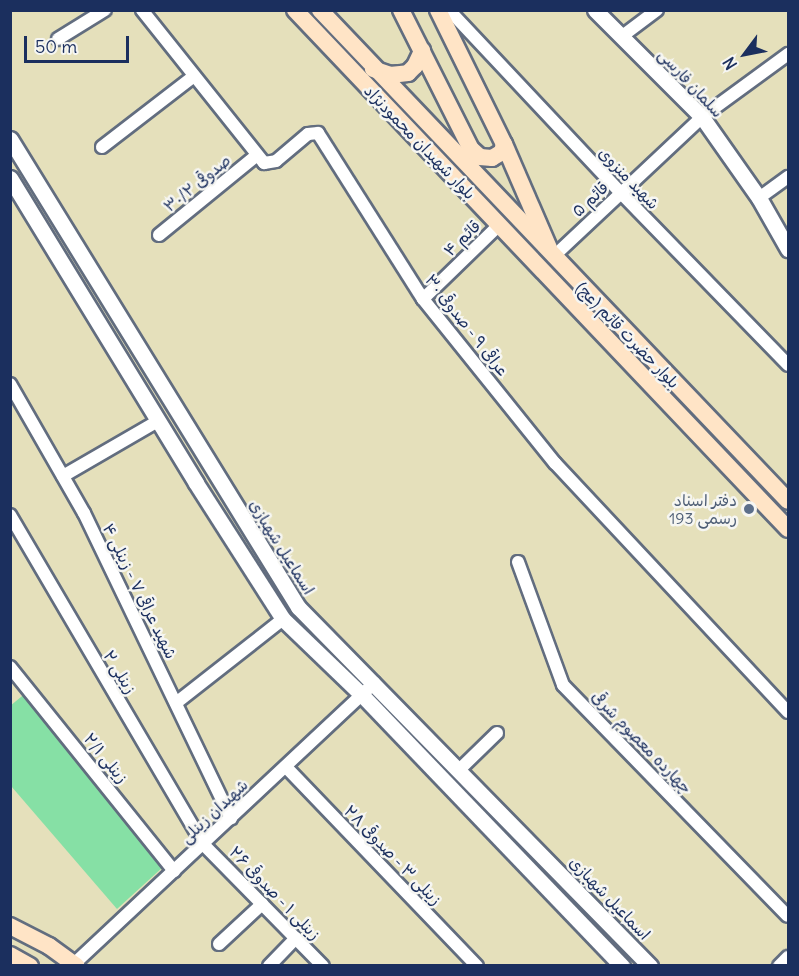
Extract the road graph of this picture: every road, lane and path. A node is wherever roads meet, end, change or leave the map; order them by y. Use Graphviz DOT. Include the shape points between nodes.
graph roads {
  1 [pos="105,10"];
  2 [pos="142,10"];
  3 [pos="295,10"];
  4 [pos="320,10"];
  5 [pos="401,10"];
  6 [pos="438,10"];
  7 [pos="449,10"];
  8 [pos="595,10"];
  9 [pos="657,10"];
  10 [pos="621,37"];
  11 [pos="58,39"];
  12 [pos="422,51"];
  13 [pos="789,54"];
  14 [pos="373,69"];
  15 [pos="193,77"];
  16 [pos="702,117"];
  17 [pos="10,139"];
  18 [pos="504,144"];
  19 [pos="102,147"];
  20 [pos="256,156"];
  21 [pos="789,177"];
  22 [pos="10,178"];
  23 [pos="621,193"];
  24 [pos="759,198"];
  25 [pos="499,225"];
  26 [pos="159,235"];
  27 [pos="789,249"];
  28 [pos="553,257"];
  29 [pos="545,274"];
  30 [pos="423,299"];
  31 [pos="789,365"];
  32 [pos="10,384"];
  33 [pos="158,421"];
  34 [pos="63,476"];
  35 [pos="789,501"];
  36 [pos="10,515"];
  37 [pos="789,529"];
  38 [pos="518,562"];
  39 [pos="283,619"];
  40 [pos="10,667"];
  41 [pos="374,683"];
  42 [pos="362,695"];
  43 [pos="177,703"];
  44 [pos="789,712"];
  45 [pos="497,733"];
  46 [pos="286,766"];
  47 [pos="459,770"];
  48 [pos="231,818"];
  49 [pos="203,843"];
  50 [pos="174,871"];
  51 [pos="262,904"];
  52 [pos="789,916"];
  53 [pos="10,926"];
  54 [pos="296,938"];
  55 [pos="219,944"];
  56 [pos="10,954"];
  57 [pos="789,957"];
  58 [pos="75,965"];
  59 [pos="30,966"];
  60 [pos="269,966"];
  61 [pos="323,966"];
  62 [pos="477,966"];
  63 [pos="622,966"];
  64 [pos="650,966"];
  65 [pos="779,966"];
  1 -- 11 [label="street"];
  2 -- 15 [label="street"];
  3 -- 25 [label="main road, بلوار شهیدان محمودنژاد"];
  4 -- 14 [label="main road, بلوار شهیدان محمودنژاد"];
  5 -- 12 [label="main road"];
  6 -- 18 [label="main road, بلوار حضرت قائم (عج)"];
  7 -- 23 [label="street, شهید منزوی"];
  8 -- 10 [label="street, سلمان فارسی"];
  9 -- 10 [label="street"];
  10 -- 16 [label="street, سلمان فارسی"];
  12 -- 14 [label="main road" via="408,73 390,75"];
  12 -- 18 [label="main road" via="471,149 480,158 492,158 502,152"];
  13 -- 16 [label="street, قائم ۵"];
  14 -- 28 [label="main road, بلوار شهیدان محمودنژاد"];
  15 -- 19 [label="street"];
  15 -- 20 [label="street"];
  16 -- 23 [label="street, قائم ۵"];
  16 -- 24 [label="street, سلمان فارسی"];
  17 -- 41 [label="street, اسماعیل شهبازی" via="298,607"];
  18 -- 28 [label="main road, بلوار حضرت قائم (عج)"];
  20 -- 26 [label="street, صدوقی ۳۰/۲"];
  20 -- 30 [label="street, عراقی ۹ - صدوقی ۳۰" via="264,163 276,161 308,134 318,133"];
  21 -- 24 [label="street"];
  22 -- 33 [label="street"];
  23 -- 28 [label="street, قائم ۵"];
  23 -- 31 [label="street, شهید منزوی"];
  24 -- 27 [label="street, سلمان فارسی"];
  25 -- 29 [label="main road, بلوار شهیدان محمودنژاد"];
  25 -- 30 [label="street, قائم ۴"];
  28 -- 35 [label="main road, بلوار حضرت قائم (عج)"];
  29 -- 37 [label="main road, بلوار حضرت قائم (عج)"];
  30 -- 44 [label="street, عراقی ۹ - صدوقی ۳۰" via="555,463"];
  32 -- 34 [label="street, شهید عراقی ۷ - زینلی ۴"];
  33 -- 34 [label="street"];
  33 -- 39 [label="street"];
  34 -- 43 [label="street, شهید عراقی ۷ - زینلی ۴"];
  36 -- 49 [label="street, زینلی ۲"];
  38 -- 52 [label="street, چهارده معصوم شرقی" via="563,685"];
  39 -- 42 [label="street"];
  39 -- 43 [label="street"];
  40 -- 50 [label="street, زینلی ۲/۱"];
  41 -- 42 [label="street, شهیدان زینلی"];
  41 -- 47 [label="street, اسماعیل شهبازی"];
  42 -- 46 [label="street, شهیدان زینلی"];
  42 -- 63 [label="street"];
  43 -- 48 [label="street, شهید عراقی ۷ - زینلی ۴"];
  45 -- 47 [label="street"];
  46 -- 48 [label="street, شهیدان زینلی"];
  46 -- 62 [label="street, زینلی ۳ - صدوقی ۲۸"];
  47 -- 64 [label="street, اسماعیل شهبازی"];
  48 -- 49 [label="street, شهیدان زینلی"];
  49 -- 50 [label="street, شهیدان زینلی"];
  49 -- 51 [label="street, زینلی ۱ - صدوقی ۲۶"];
  50 -- 58 [label="street, شهیدان زینلی"];
  51 -- 54 [label="street, زینلی ۱ - صدوقی ۲۶"];
  51 -- 55 [label="street"];
  53 -- 58 [label="main road"];
  54 -- 60 [label="street"];
  54 -- 61 [label="street, زینلی ۱ - صدوقی ۲۶"];
  56 -- 59 [label="main road"];
  57 -- 65 [label="street"];
}
